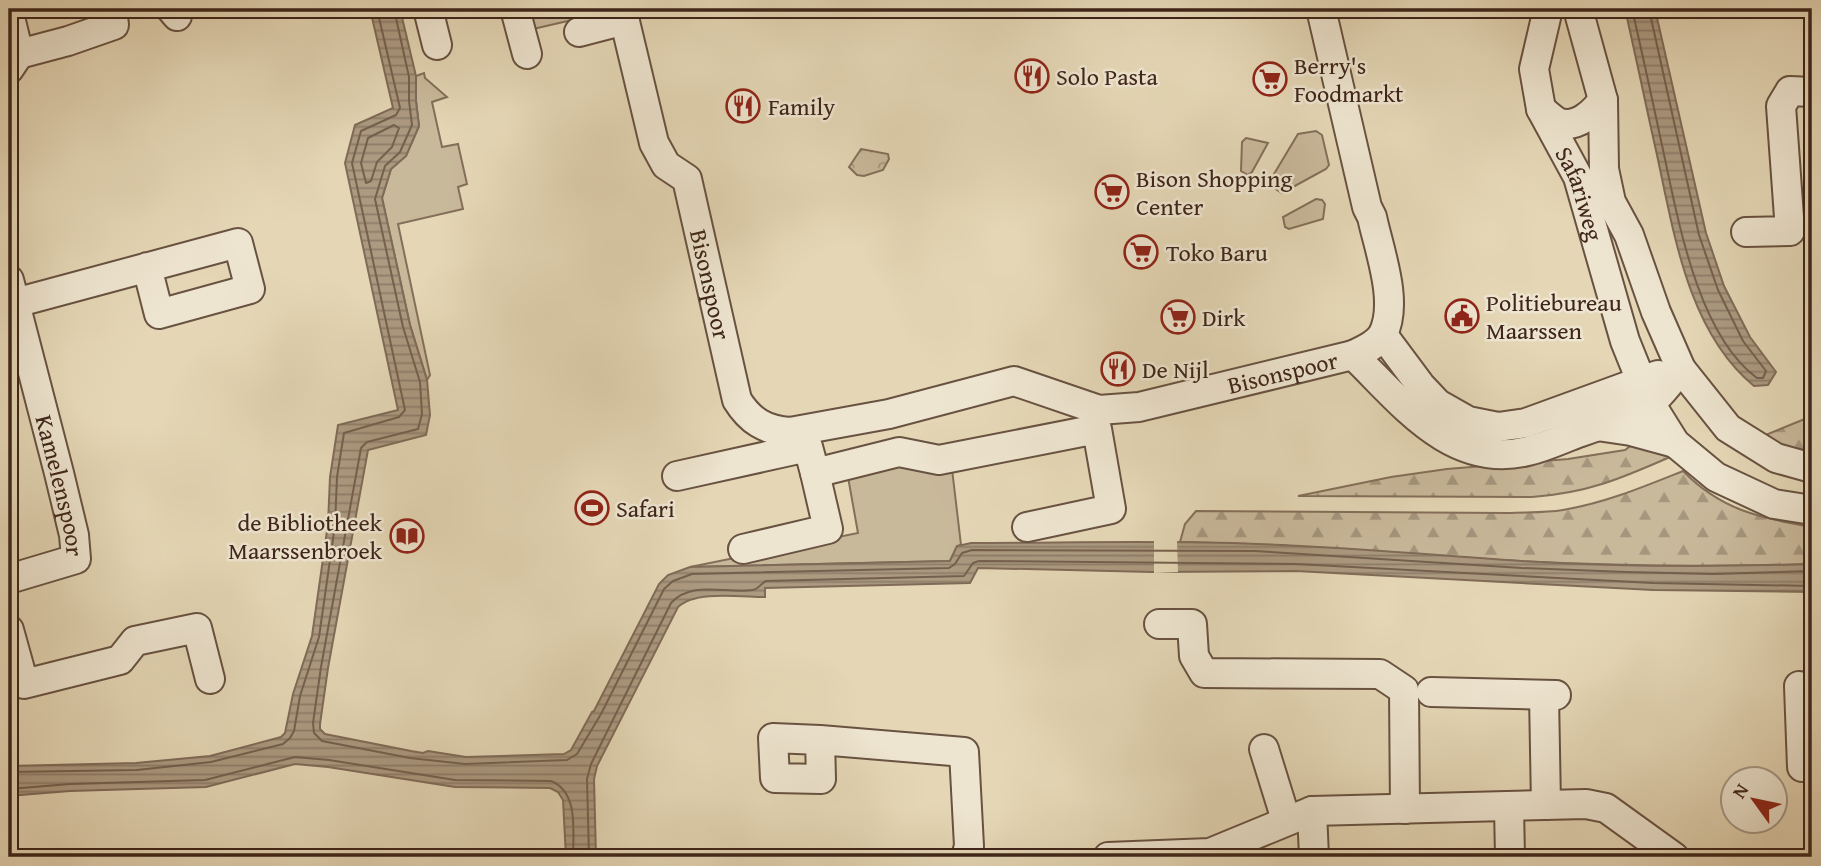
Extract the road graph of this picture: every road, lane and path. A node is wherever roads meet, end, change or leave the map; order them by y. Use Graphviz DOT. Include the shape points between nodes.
graph roads {
  1 [pos="428,9"];
  2 [pos="515,9"];
  3 [pos="1321,9"];
  4 [pos="1548,9"];
  5 [pos="1577,9"];
  6 [pos="9,13"];
  7 [pos="116,14"];
  8 [pos="623,14"];
  9 [pos="579,32"];
  10 [pos="437,46"];
  11 [pos="527,54"];
  12 [pos="14,61"];
  13 [pos="1812,92"];
  14 [pos="1603,100"];
  15 [pos="1541,109"];
  16 [pos="1746,232"];
  17 [pos="147,267"];
  18 [pos="12,292"];
  19 [pos="1383,335"];
  20 [pos="1353,355"];
  21 [pos="1681,369"];
  22 [pos="1645,392"];
  23 [pos="889,414"];
  24 [pos="1597,426"];
  25 [pos="1675,443"];
  26 [pos="899,452"];
  27 [pos="1812,468"];
  28 [pos="815,473"];
  29 [pos="677,477"];
  30 [pos="1812,510"];
  31 [pos="1027,527"];
  32 [pos="744,549"];
  33 [pos="9,579"];
  34 [pos="1159,624"];
  35 [pos="9,630"];
  36 [pos="209,680"];
  37 [pos="1799,686"];
  38 [pos="1417,691"];
  39 [pos="820,740"];
  40 [pos="1264,749"];
  41 [pos="1812,767"];
  42 [pos="1546,806"];
  43 [pos="1509,807"];
  44 [pos="1405,809"];
  45 [pos="1299,816"];
  46 [pos="966,857"];
  47 [pos="1108,857"];
  48 [pos="1314,857"];
  49 [pos="1510,857"];
  50 [pos="1674,857"];
  1 -- 10 [label="street"];
  2 -- 11 [label="street"];
  3 -- 19 [label="street" via="1391,309"];
  4 -- 15 [label="street, Safariweg" via="1534,69"];
  5 -- 14 [label="street, Safariweg"];
  6 -- 12 [label="street"];
  7 -- 12 [label="street" via="68,41"];
  8 -- 9 [label="street, Bisonspoor"];
  8 -- 23 [label="street, Bisonspoor" via="654,143 666,164 687,179 730,373 745,414 774,431 790,432"];
  13 -- 16 [label="street" via="1790,91 1781,106 1790,231"];
  14 -- 15 [label="street" via="1592,114 1573,123 1559,123"];
  14 -- 21 [label="street, Safariweg" via="1604,169 1611,202 1629,234"];
  15 -- 22 [label="street, Safariweg" via="1578,177 1625,341"];
  17 -- 18 [label="street, Kamelenspoor"];
  18 -- 33 [label="street, Kamelenspoor" via="60,473 76,559"];
  19 -- 20 [label="street, Bisonspoor" via="1370,348"];
  19 -- 22 [label="street" via="1438,404 1468,421 1498,427 1526,423"];
  20 -- 23 [label="street, Bisonspoor" via="1139,407 1099,410 1014,381"];
  20 -- 24 [label="street, Bisonspoor" via="1430,429 1463,448 1497,454 1527,452"];
  21 -- 22 [label="street"];
  21 -- 27 [label="street, Safariweg" via="1728,428 1776,458"];
  22 -- 24 [label="street, Bisonspoor"];
  22 -- 25 [label="street, Safariweg"];
  23 -- 26 [label="street"];
  24 -- 25 [label="street"];
  25 -- 30 [label="street, Safariweg" via="1742,492 1774,505"];
  26 -- 28 [label="street"];
  26 -- 31 [label="street" via="939,460 1097,429 1111,509"];
  28 -- 29 [label="street" via="808,447"];
  28 -- 32 [label="street" via="828,530"];
  34 -- 38 [label="street" via="1192,624 1194,656 1203,673 1380,674"];
  35 -- 36 [label="street" via="24,684 120,660 135,641 197,628"];
  37 -- 41 [label="street" via="1802,767"];
  38 -- 42 [label="street" via="1550,695"];
  38 -- 44 [label="street"];
  39 -- 46 [label="street" via="964,752"];
  40 -- 45 [label="street"];
  42 -- 43 [label="street"];
  42 -- 50 [label="street" via="1606,808"];
  43 -- 44 [label="street"];
  43 -- 49 [label="street"];
  44 -- 45 [label="street"];
  45 -- 47 [label="street" via="1210,853"];
  45 -- 48 [label="street"];
}
